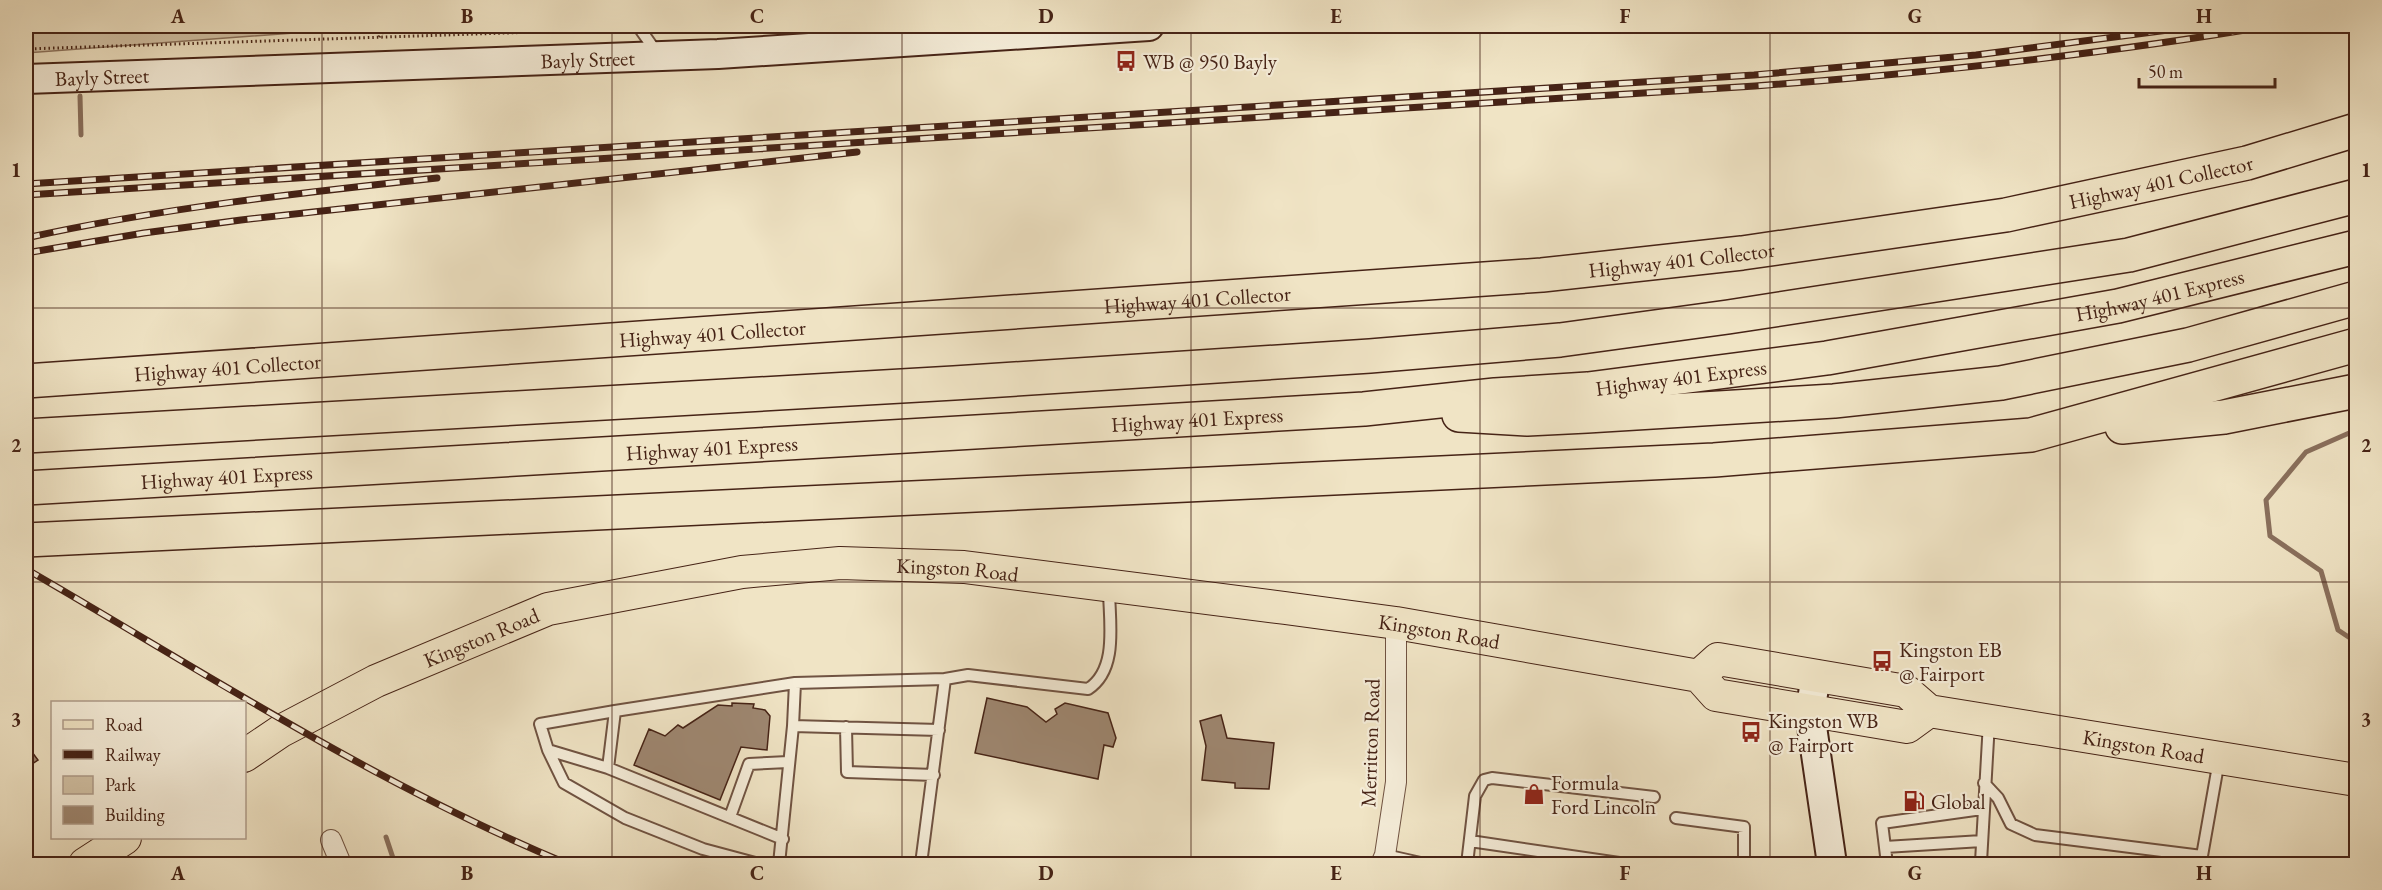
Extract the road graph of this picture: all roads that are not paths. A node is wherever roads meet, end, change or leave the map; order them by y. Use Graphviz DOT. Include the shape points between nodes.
graph roads {
  1 [pos="1149,26"];
  2 [pos="639,27"];
  3 [pos="955,32"];
  4 [pos="658,56"];
  5 [pos="26,79"];
  6 [pos="2356,130"];
  7 [pos="2356,196"];
  8 [pos="2356,248"];
  9 [pos="2356,298"];
  10 [pos="2356,345"];
  11 [pos="26,381"];
  12 [pos="2356,391"];
  13 [pos="1364,409"];
  14 [pos="2031,435"];
  15 [pos="26,436"];
  16 [pos="26,488"];
  17 [pos="26,540"];
  18 [pos="1109,586"];
  19 [pos="1396,623"];
  20 [pos="1816,675"];
  21 [pos="1699,676"];
  22 [pos="945,679"];
  23 [pos="795,682"];
  24 [pos="615,711"];
  25 [pos="1929,711"];
  26 [pos="1810,712"];
  27 [pos="1989,721"];
  28 [pos="793,726"];
  29 [pos="846,727"];
  30 [pos="939,730"];
  31 [pos="548,750"];
  32 [pos="246,755"];
  33 [pos="2219,760"];
  34 [pos="788,762"];
  35 [pos="608,768"];
  36 [pos="934,775"];
  37 [pos="2356,780"];
  38 [pos="1984,783"];
  39 [pos="1654,797"];
  40 [pos="1982,809"];
  41 [pos="730,817"];
  42 [pos="1676,818"];
  43 [pos="122,839"];
  44 [pos="783,839"];
  45 [pos="331,840"];
  46 [pos="1470,841"];
  47 [pos="1982,841"];
  48 [pos="1885,847"];
  49 [pos="1383,860"];
  50 [pos="85,864"];
  51 [pos="341,864"];
  52 [pos="759,864"];
  53 [pos="779,864"];
  54 [pos="921,864"];
  55 [pos="1425,864"];
  56 [pos="1467,864"];
  57 [pos="1626,864"];
  58 [pos="1744,864"];
  59 [pos="1832,864"];
  60 [pos="1887,864"];
  61 [pos="1960,864"];
  1 -- 3 [label="main road, Bayly Street"];
  2 -- 4 [label="lane"];
  3 -- 4 [label="main road, Bayly Street"];
  4 -- 5 [label="main road, Bayly Street"];
  6 -- 11 [label="highway, Highway 401 Collector" via="2247,163 2006,215 1742,253 1542,275"];
  7 -- 15 [label="highway" via="2129,255 1560,340 930,384"];
  8 -- 13 [label="highway, Highway 401 Express" via="2118,306 1827,358 1587,389"];
  9 -- 13 [label="highway" via="2188,345 2001,383 1834,401 1527,419"];
  10 -- 14 [label="highway"];
  12 -- 14 [label="highway" via="2223,417"];
  13 -- 16 [label="highway, Highway 401 Express"];
  14 -- 17 [label="highway" via="1714,460"];
  18 -- 19 [label="main road, Kingston Road"];
  18 -- 22 [label="lane" via="1109,664 1100,681 1088,689 968,675"];
  18 -- 32 [label="main road, Kingston Road" via="964,567 840,563 742,572 559,607 376,681 281,731"];
  19 -- 21 [label="main road, Kingston Road"];
  19 -- 49 [label="street, Merritton Road" via="1396,782"];
  20 -- 21 [label="main road, Kingston Road" via="1718,659"];
  20 -- 25 [label="main road, Kingston Road" via="1906,692"];
  20 -- 26 [label="main road"];
  21 -- 26 [label="main road" via="1716,695"];
  22 -- 23 [label="lane"];
  22 -- 30 [label="lane"];
  23 -- 24 [label="lane"];
  23 -- 28 [label="lane"];
  24 -- 31 [label="lane" via="540,724"];
  24 -- 35 [label="lane"];
  25 -- 26 [label="main road" via="1907,727"];
  25 -- 27 [label="main road, Kingston Road"];
  26 -- 59 [label="main road"];
  27 -- 33 [label="main road, Kingston Road"];
  27 -- 38 [label="lane"];
  28 -- 29 [label="lane"];
  28 -- 34 [label="lane"];
  29 -- 30 [label="lane"];
  29 -- 36 [label="lane" via="847,772"];
  30 -- 36 [label="lane"];
  31 -- 35 [label="lane"];
  31 -- 52 [label="lane" via="564,783 625,818 703,849"];
  33 -- 37 [label="main road, Kingston Road"];
  33 -- 38 [label="lane" via="2202,856 2035,835 2011,824 1998,798"];
  34 -- 41 [label="lane" via="749,764"];
  34 -- 44 [label="lane"];
  35 -- 41 [label="lane"];
  36 -- 54 [label="lane"];
  38 -- 40 [label="lane"];
  39 -- 46 [label="lane" via="1492,778 1484,780 1474,796"];
  40 -- 47 [label="lane"];
  40 -- 48 [label="lane" via="1882,823"];
  41 -- 44 [label="lane"];
  42 -- 58 [label="lane" via="1744,827"];
  43 -- 50 [label="main road"];
  44 -- 53 [label="lane"];
  45 -- 51 [label="street"];
  46 -- 56 [label="lane"];
  46 -- 57 [label="lane"];
  47 -- 48 [label="lane"];
  47 -- 61 [label="lane" via="1981,862"];
  48 -- 60 [label="lane"];
  49 -- 55 [label="lane"];
}
